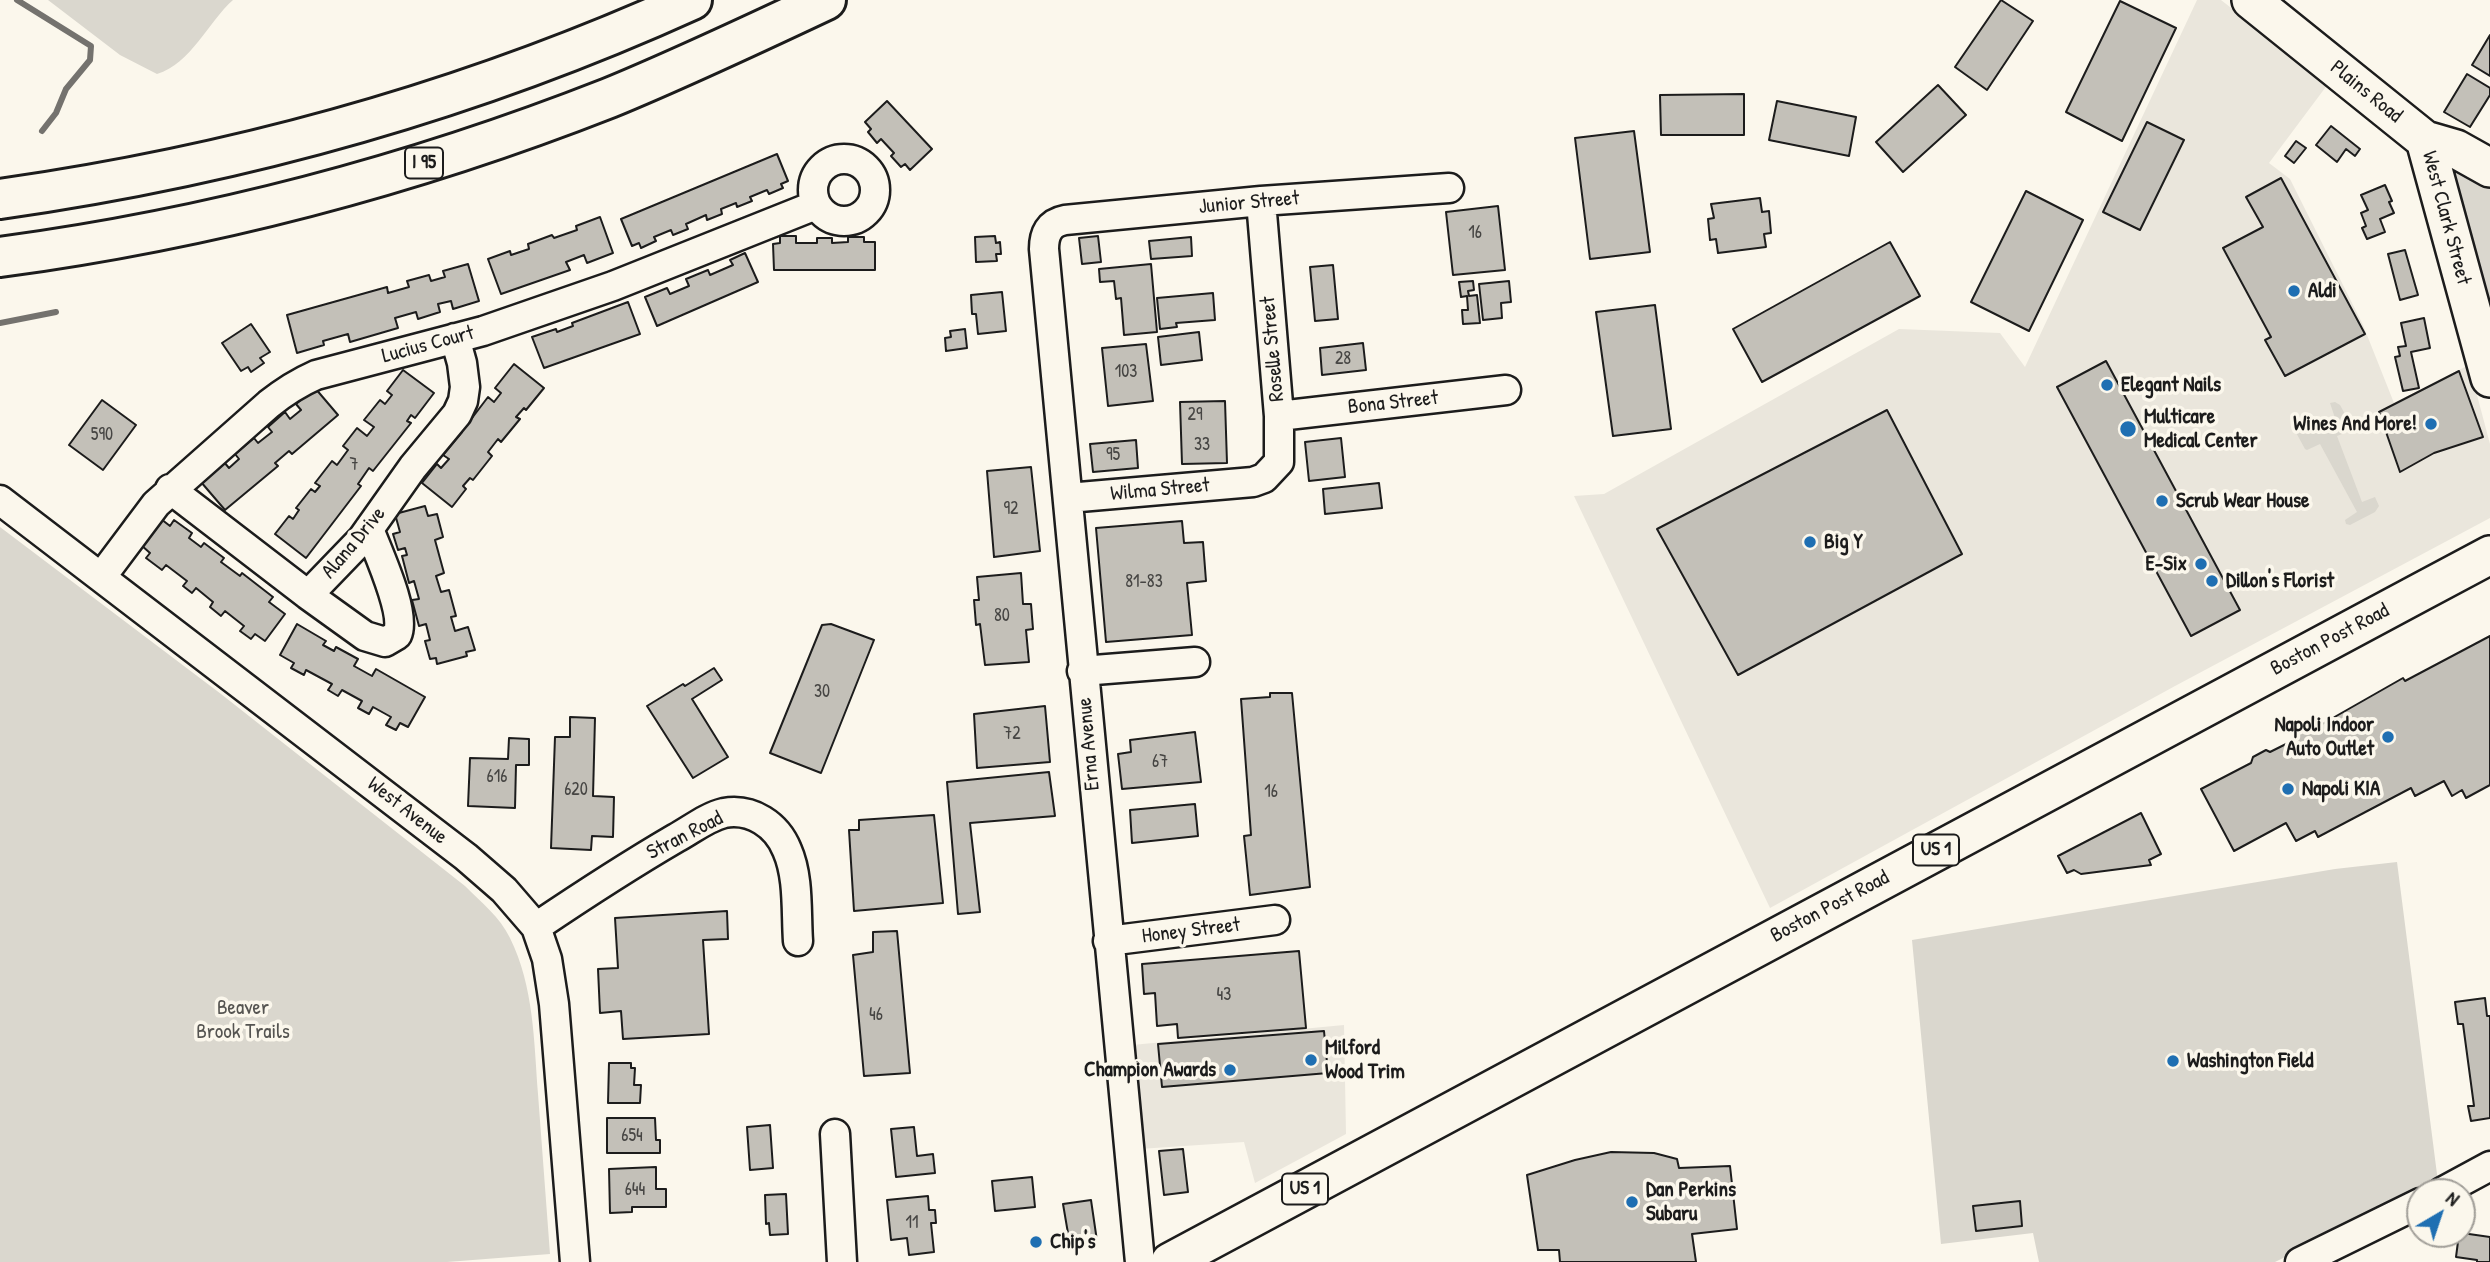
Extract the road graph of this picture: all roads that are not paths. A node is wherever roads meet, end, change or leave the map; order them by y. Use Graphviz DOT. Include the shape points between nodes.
graph roads {
  1 [pos="692,0"];
  2 [pos="826,0"];
  3 [pos="2251,0"];
  4 [pos="2425,139"];
  5 [pos="2490,168"];
  6 [pos="1449,188"];
  7 [pos="0,199"];
  8 [pos="1261,201"];
  9 [pos="816,205"];
  10 [pos="1050,227"];
  11 [pos="0,257"];
  12 [pos="455,338"];
  13 [pos="2490,378"];
  14 [pos="1506,390"];
  15 [pos="1279,416"];
  16 [pos="1253,482"];
  17 [pos="170,489"];
  18 [pos="1068,498"];
  19 [pos="0,500"];
  20 [pos="369,529"];
  21 [pos="2490,555"];
  22 [pos="102,576"];
  23 [pos="308,595"];
  24 [pos="1195,662"];
  25 [pos="1082,671"];
  26 [pos="1275,920"];
  27 [pos="536,927"];
  28 [pos="798,940"];
  29 [pos="1108,941"];
  30 [pos="835,1134"];
  31 [pos="2490,1166"];
  32 [pos="2468,1178"];
  33 [pos="2406,1210"];
  34 [pos="575,1262"];
  35 [pos="842,1262"];
  36 [pos="1140,1262"];
  37 [pos="1170,1262"];
  38 [pos="2300,1262"];
  1 -- 7 [label="highway" via="530,67 344,128 195,165"];
  2 -- 11 [label="highway, I 95" via="609,97 414,167 210,220"];
  3 -- 4 [label="main road, Plains Road"];
  4 -- 5 [label="main road, Plains Road"];
  4 -- 13 [label="main road, West Clark Street"];
  6 -- 8 [label="street, Junior Street"];
  8 -- 10 [label="street, Junior Street" via="1065,220"];
  8 -- 15 [label="street, Roselle Street"];
  9 -- 12 [label="street, Lucius Court" via="613,286"];
  10 -- 18 [label="street, Erna Avenue" via="1044,249"];
  12 -- 17 [label="street, Lucius Court" via="316,375 286,390"];
  12 -- 20 [label="street, Alana Drive" via="464,373 463,401"];
  14 -- 15 [label="street, Bona Street"];
  15 -- 16 [label="street, Roselle Street" via="1279,462 1265,478"];
  16 -- 18 [label="street, Wilma Street"];
  17 -- 22 [label="street, Lucius Court"];
  17 -- 23 [label="street, Alana Drive"];
  18 -- 25 [label="street, Erna Avenue"];
  19 -- 22 [label="street, West Avenue"];
  20 -- 23 [label="street, Alana Drive"];
  20 -- 23 [label="street" via="400,614 397,635 385,642 365,636"];
  21 -- 37 [label="main road, Boston Post Road / US 1"];
  22 -- 27 [label="street, West Avenue" via="466,857"];
  24 -- 25 [label="street"];
  25 -- 29 [label="street, Erna Avenue"];
  26 -- 29 [label="street, Honey Street"];
  27 -- 28 [label="street, Stran Road" via="701,824 737,812 762,820 787,849"];
  27 -- 34 [label="street, West Avenue" via="554,1004"];
  29 -- 36 [label="street, Erna Avenue"];
  30 -- 35 [label="street"];
  31 -- 32 [label="street"];
  33 -- 38 [label="street"];
}
